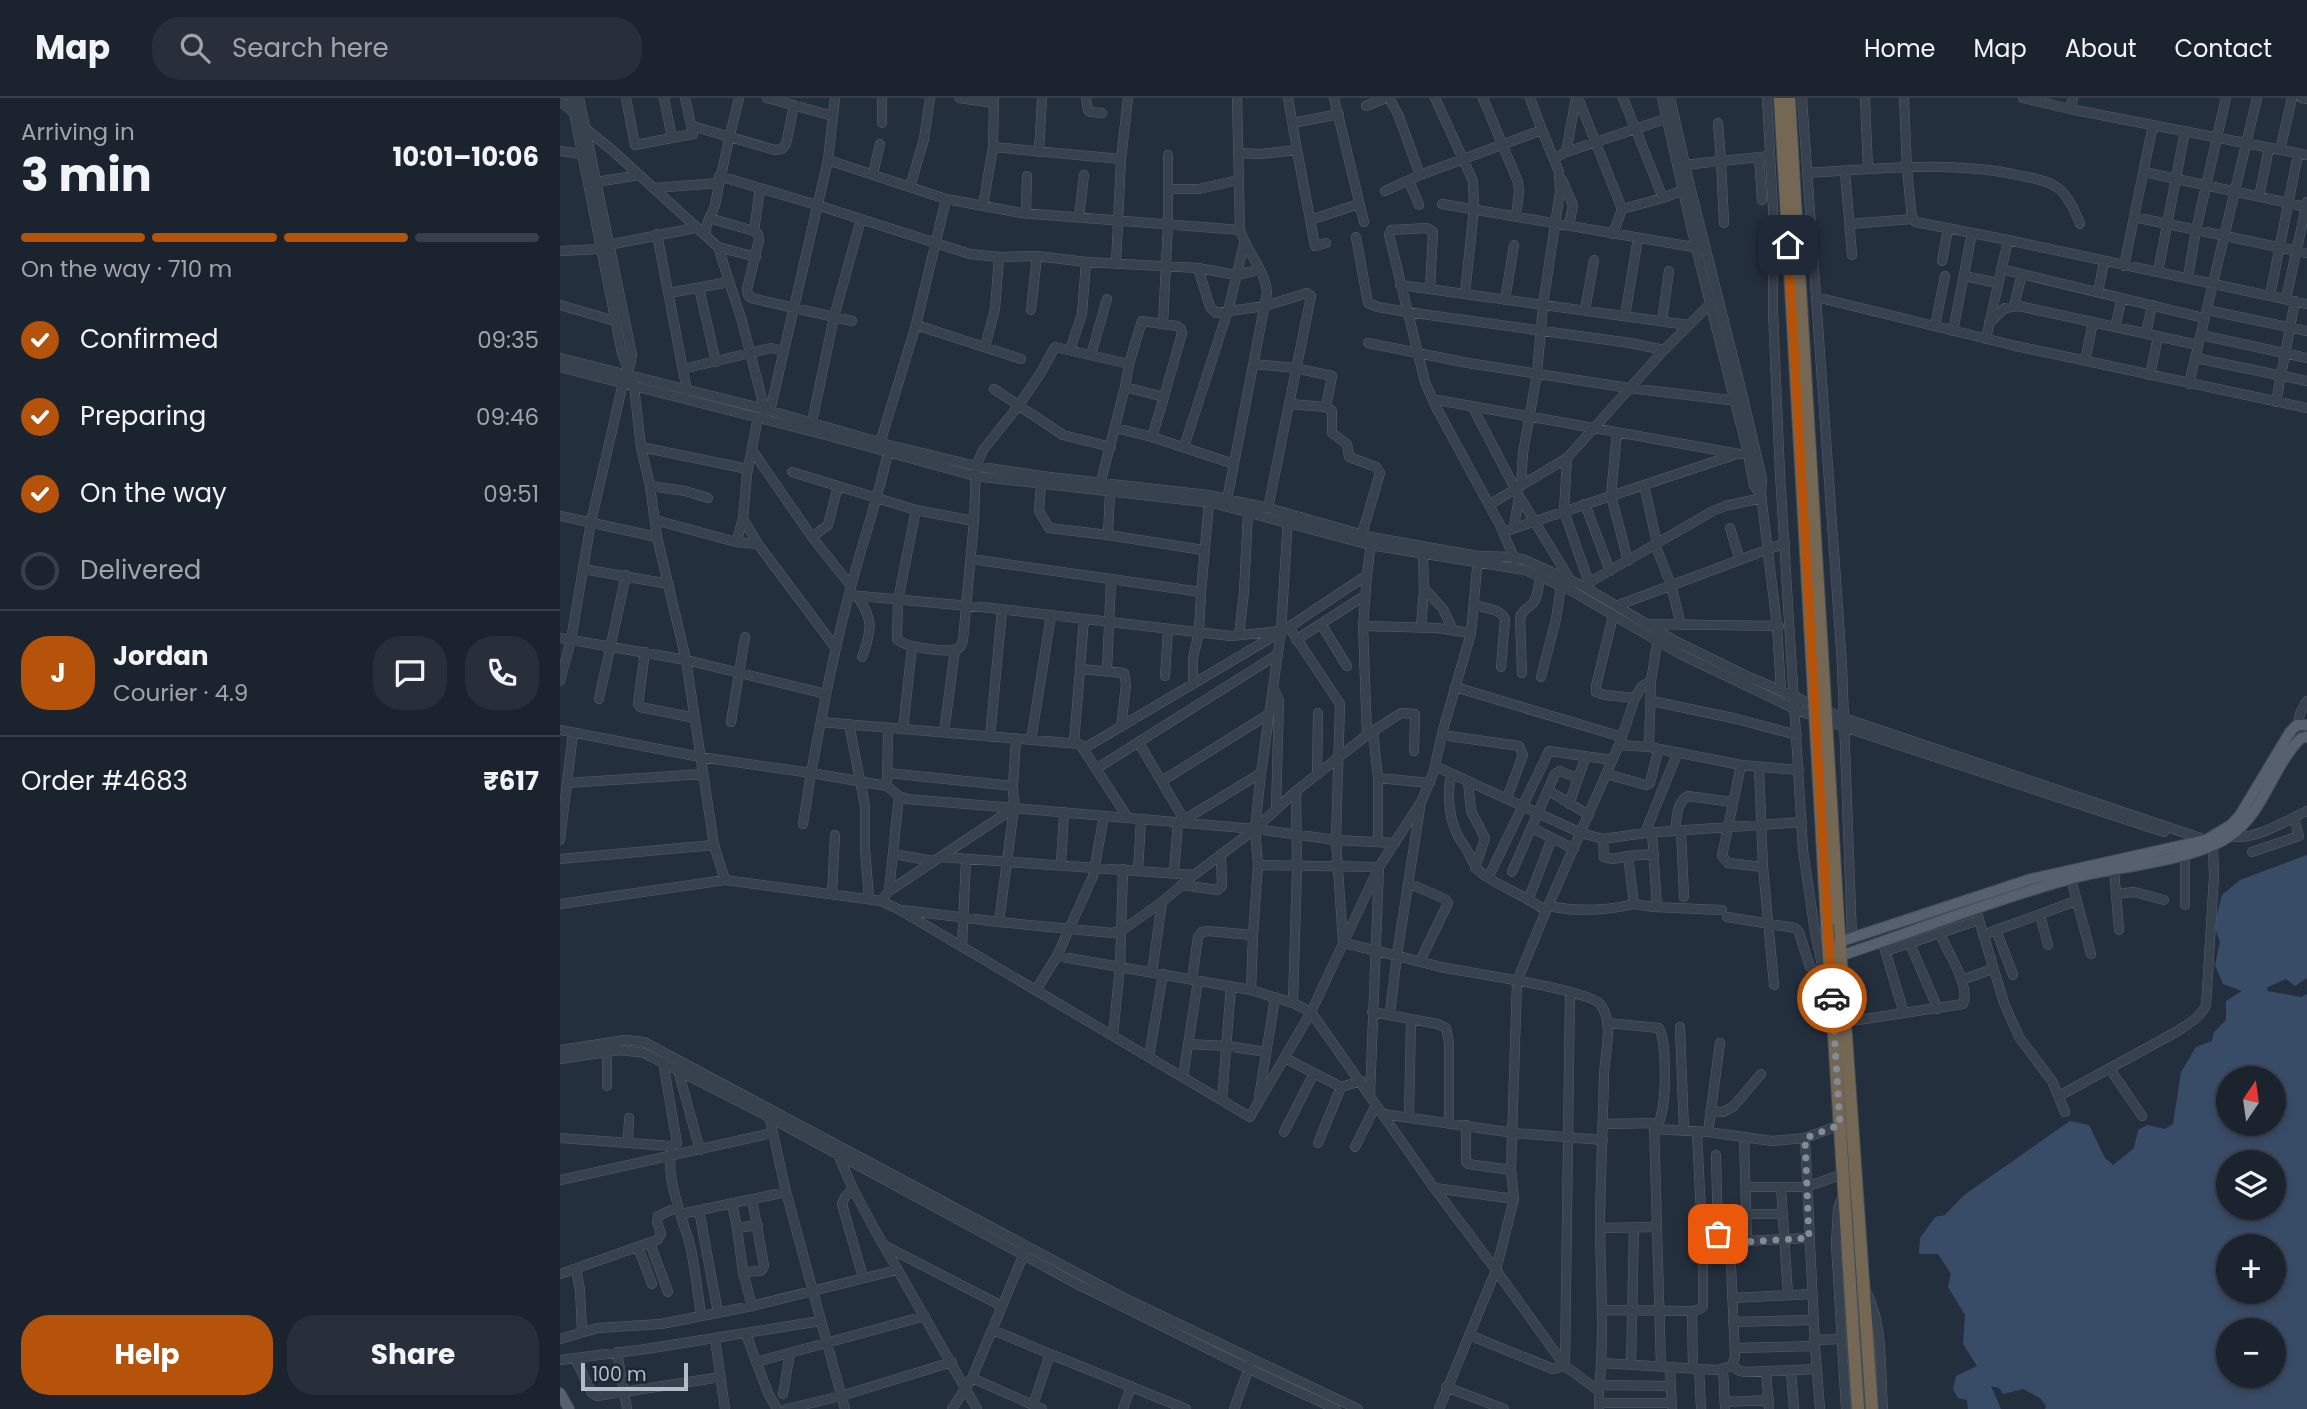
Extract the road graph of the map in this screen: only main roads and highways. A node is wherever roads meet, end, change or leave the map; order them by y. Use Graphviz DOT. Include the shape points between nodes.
graph roads {
  1 [pos="1780,98"];
  2 [pos="1789,98"];
  3 [pos="1795,270"];
  4 [pos="2302,725"];
  5 [pos="2304,738"];
  6 [pos="2208,843"];
  7 [pos="1834,942"];
  8 [pos="1840,956"];
  9 [pos="560,1393"];
  10 [pos="569,1409"];
  11 [pos="1858,1409"];
  12 [pos="1872,1409"];
  1 -- 3 [label="highway"];
  2 -- 3 [label="highway"];
  3 -- 7 [label="highway, bridge"];
  3 -- 7 [label="highway, bridge" via="1838,920"];
  4 -- 6 [label="main road" via="2290,732 2241,815"];
  5 -- 6 [label="main road" via="2292,749 2252,814 2231,836"];
  6 -- 7 [label="main road" via="2031,879"];
  6 -- 8 [label="main road" via="2185,855 2071,879 1884,947"];
  7 -- 8 [label="highway"];
  7 -- 11 [label="highway" via="1831,985"];
  8 -- 12 [label="highway"];
  9 -- 10 [label="main road"];
}
